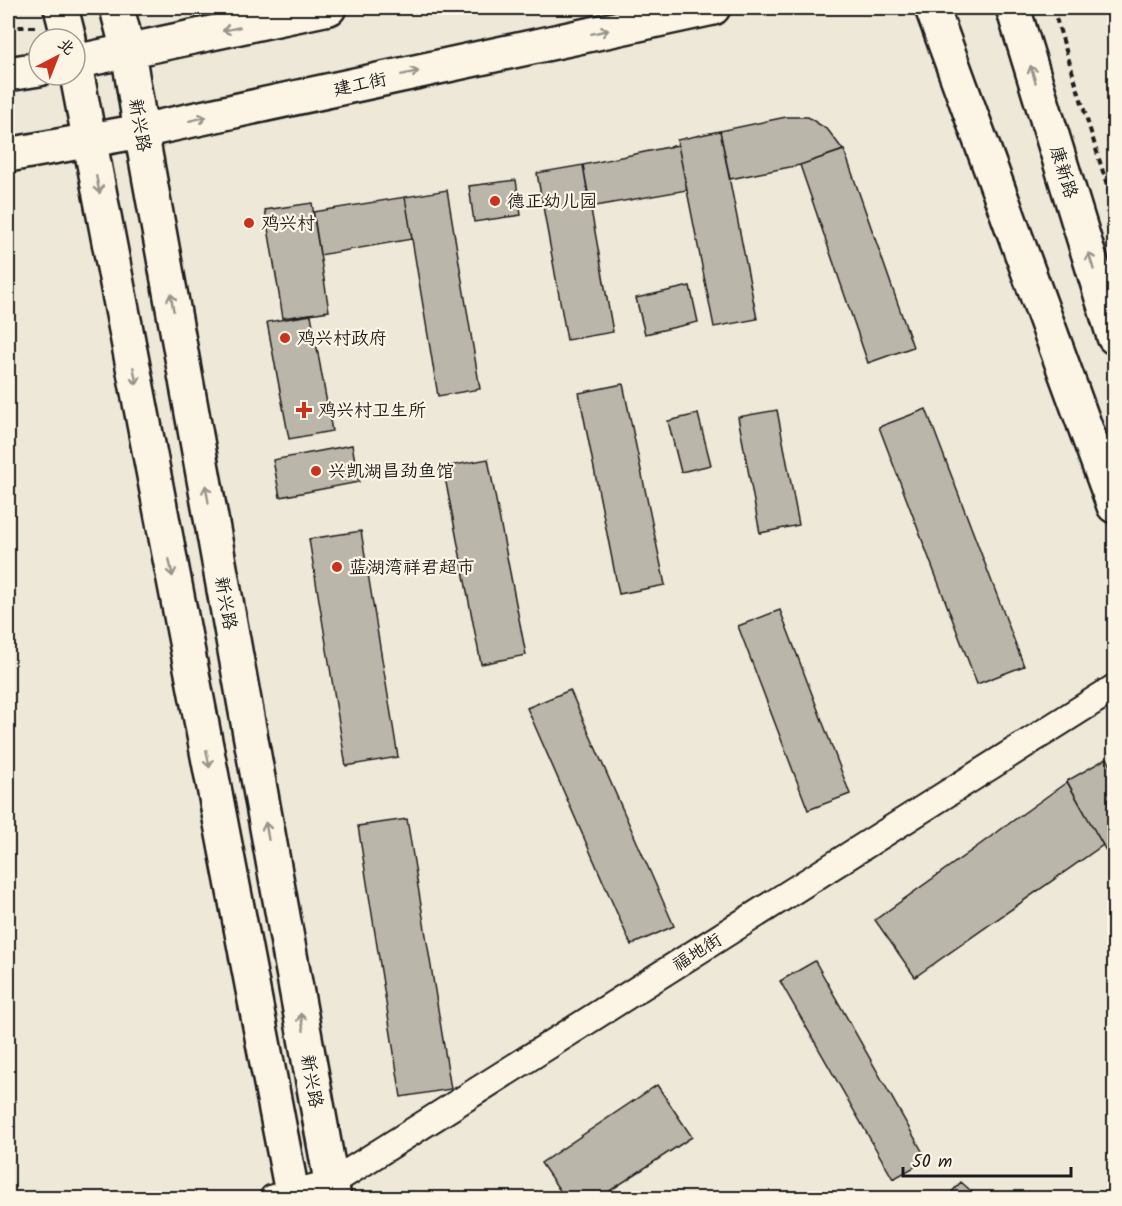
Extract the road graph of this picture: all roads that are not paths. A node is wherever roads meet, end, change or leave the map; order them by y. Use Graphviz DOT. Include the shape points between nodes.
graph roads {
  1 [pos="61,8"];
  2 [pos="117,8"];
  3 [pos="329,8"];
  4 [pos="713,8"];
  5 [pos="932,8"];
  6 [pos="1013,8"];
  7 [pos="66,27"];
  8 [pos="128,51"];
  9 [pos="87,61"];
  10 [pos="27,71"];
  11 [pos="8,74"];
  12 [pos="79,87"];
  13 [pos="141,131"];
  14 [pos="89,140"];
  15 [pos="8,155"];
  16 [pos="1114,337"];
  17 [pos="1114,506"];
  18 [pos="1114,688"];
  19 [pos="333,1191"];
  20 [pos="286,1197"];
  1 -- 7 [label="main road"];
  2 -- 8 [label="main road, 新兴路"];
  3 -- 8 [label="main road, one-way"];
  13 -- 4 [label="main road, 建工街, one-way"];
  5 -- 17 [label="main road"];
  16 -- 6 [label="main road, 康新路, one-way"];
  8 -- 9 [label="main road"];
  8 -- 13 [label="main road, 新兴路"];
  10 -- 11 [label="main road"];
  12 -- 14 [label="main road"];
  13 -- 14 [label="main road, 建工街"];
  19 -- 13 [label="main road, 新兴路, one-way"];
  14 -- 15 [label="main road, 建工街"];
  14 -- 20 [label="main road, one-way"];
  18 -- 19 [label="street, 福地街"];
  19 -- 20 [label="street, 福地街"];
}
